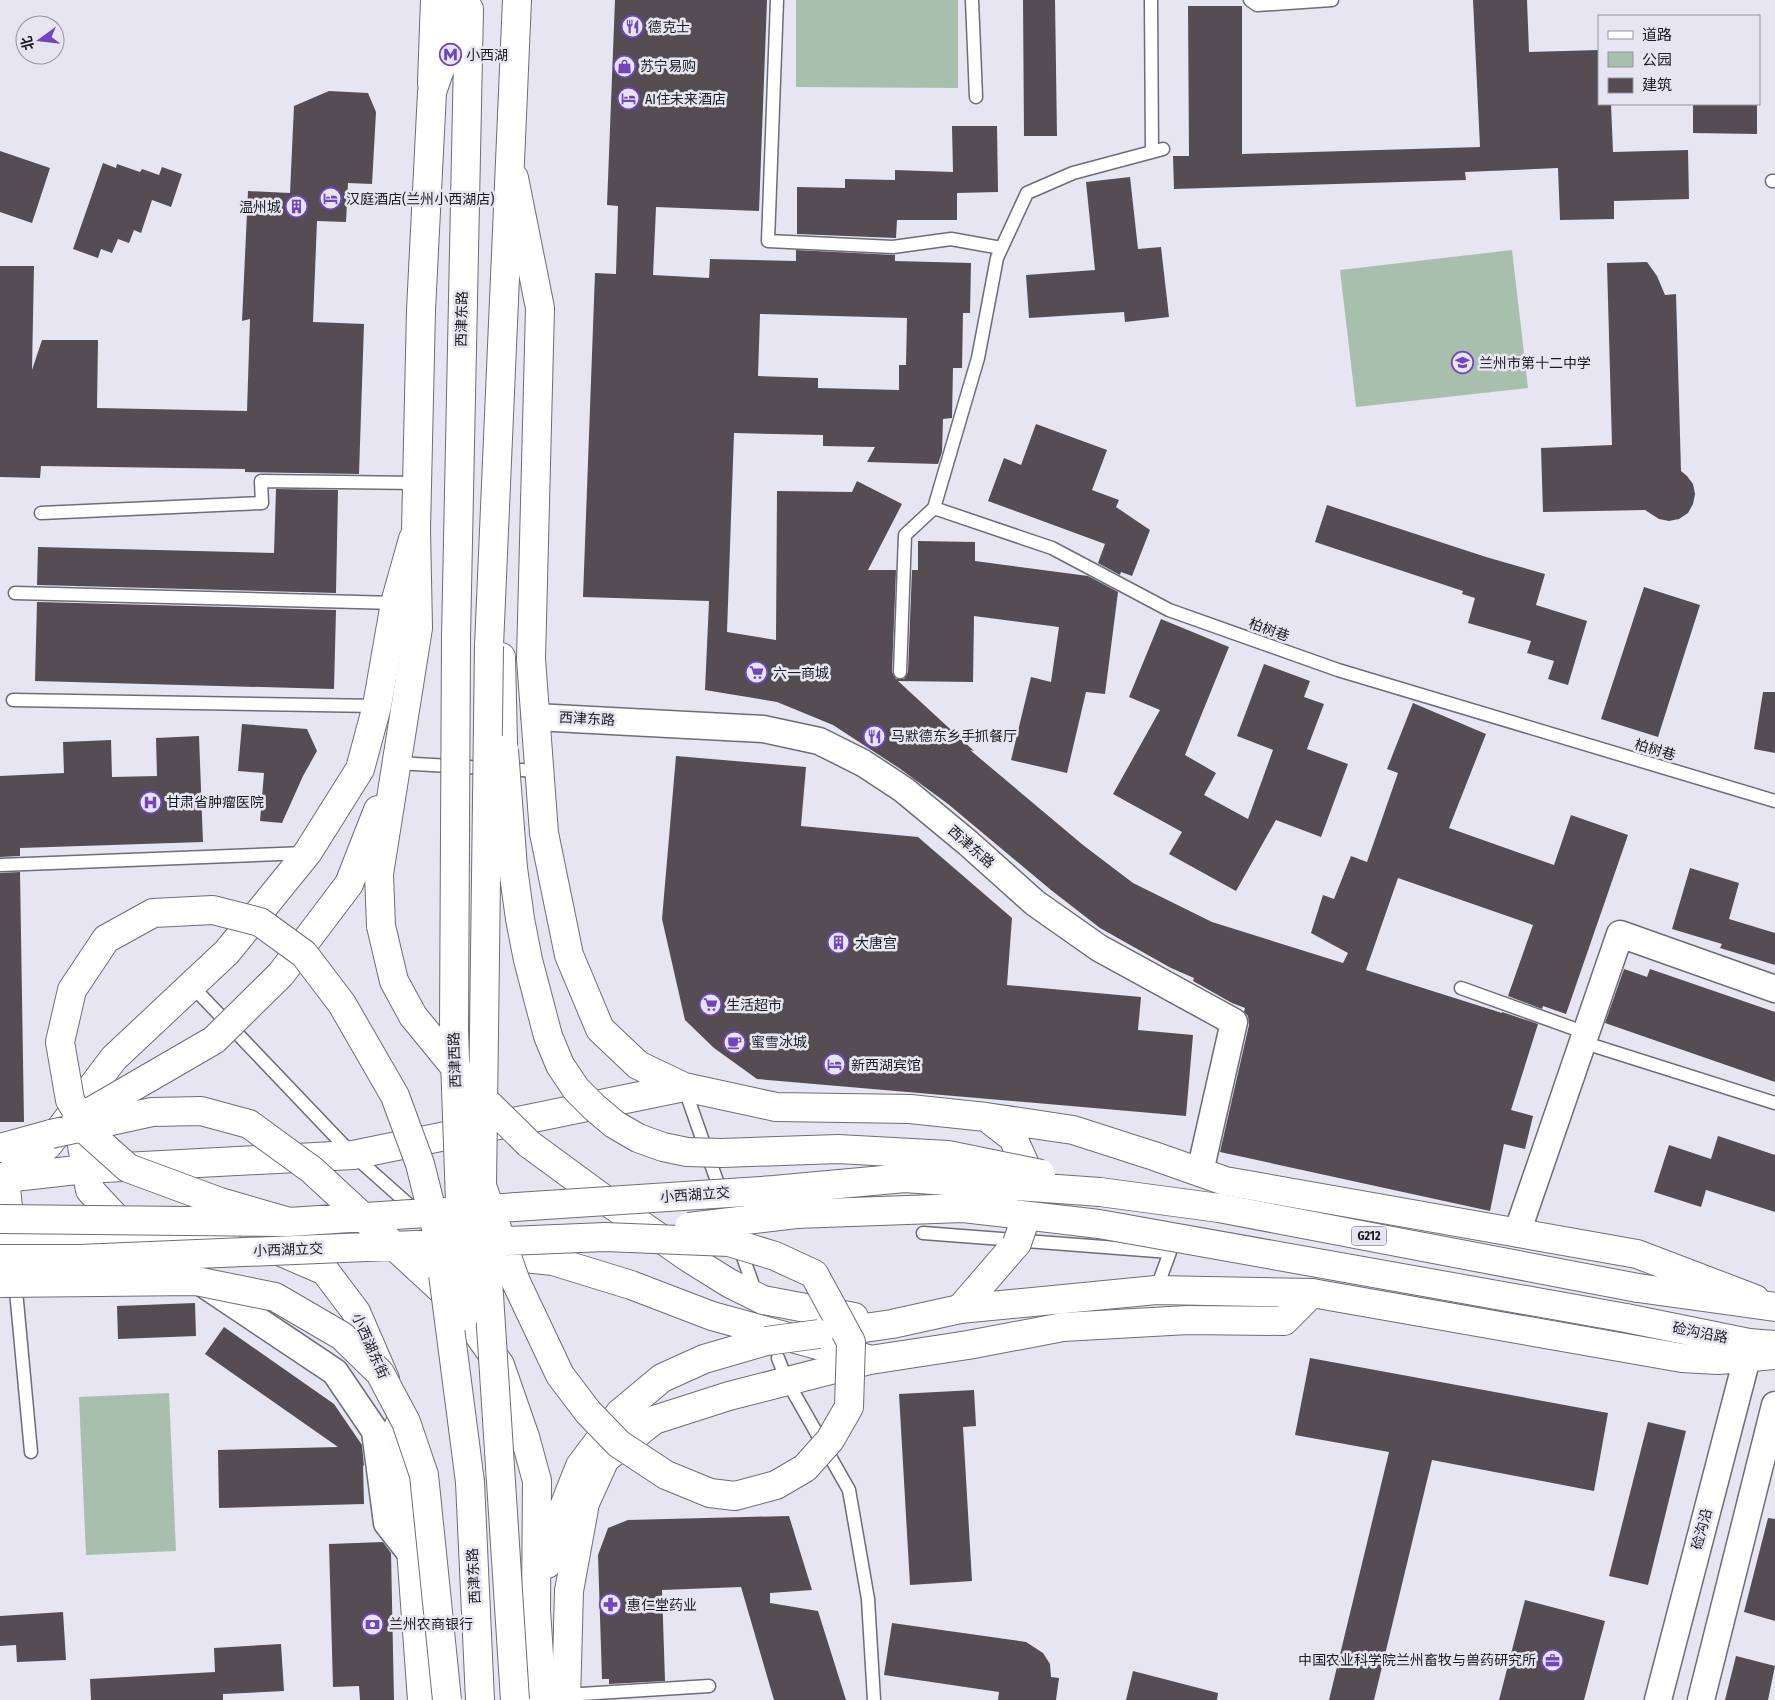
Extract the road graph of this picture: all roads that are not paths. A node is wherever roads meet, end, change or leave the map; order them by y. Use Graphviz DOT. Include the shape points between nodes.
graph roads {
  1 [pos="435,0"];
  2 [pos="464,0"];
  3 [pos="469,0"];
  4 [pos="517,0"];
  5 [pos="777,0"];
  6 [pos="972,0"];
  7 [pos="1151,0"];
  8 [pos="1250,0"];
  9 [pos="1332,0"];
  10 [pos="432,92"];
  11 [pos="976,97"];
  12 [pos="511,162"];
  13 [pos="1001,248"];
  14 [pos="500,417"];
  15 [pos="417,483"];
  16 [pos="934,508"];
  17 [pos="40,513"];
  18 [pos="416,530"];
  19 [pos="15,593"];
  20 [pos="395,603"];
  21 [pos="456,638"];
  22 [pos="900,672"];
  23 [pos="13,700"];
  24 [pos="377,706"];
  25 [pos="535,717"];
  26 [pos="397,762"];
  27 [pos="539,771"];
  28 [pos="1775,802"];
  29 [pos="308,852"];
  30 [pos="0,865"];
  31 [pos="192,986"];
  32 [pos="1461,988"];
  33 [pos="1775,989"];
  34 [pos="1584,1038"];
  35 [pos="91,1088"];
  36 [pos="684,1088"];
  37 [pos="1775,1103"];
  38 [pos="986,1118"];
  39 [pos="51,1134"];
  40 [pos="0,1148"];
  41 [pos="353,1155"];
  42 [pos="86,1169"];
  43 [pos="1200,1172"];
  44 [pos="2,1178"];
  45 [pos="482,1186"];
  46 [pos="1100,1192"];
  47 [pos="0,1220"];
  48 [pos="289,1222"];
  49 [pos="923,1233"];
  50 [pos="1517,1233"];
  51 [pos="606,1237"];
  52 [pos="251,1239"];
  53 [pos="138,1242"];
  54 [pos="4,1252"];
  55 [pos="477,1254"];
  56 [pos="741,1282"];
  57 [pos="0,1283"];
  58 [pos="1156,1290"];
  59 [pos="1312,1293"];
  60 [pos="1775,1307"];
  61 [pos="960,1309"];
  62 [pos="892,1324"];
  63 [pos="1775,1345"];
  64 [pos="1775,1355"];
  65 [pos="1747,1358"];
  66 [pos="777,1360"];
  67 [pos="870,1360"];
  68 [pos="1775,1405"];
  69 [pos="31,1452"];
  70 [pos="470,1482"];
  71 [pos="412,1555"];
  72 [pos="536,1610"];
  73 [pos="710,1686"];
  74 [pos="558,1698"];
  75 [pos="422,1700"];
  76 [pos="447,1700"];
  77 [pos="480,1700"];
  78 [pos="515,1700"];
  79 [pos="874,1700"];
  80 [pos="1658,1700"];
  81 [pos="1701,1700"];
  1 -- 10 [label="main road"];
  2 -- 10 [label="main road"];
  3 -- 21 [label="main road, 西津东路"];
  4 -- 12 [label="main road"];
  5 -- 13 [label="lane" via="768,241 893,247 951,239"];
  6 -- 11 [label="lane"];
  7 -- 13 [label="lane" via="1157,150 1074,173 1027,193"];
  8 -- 9 [label="lane" via="1257,5"];
  10 -- 15 [label="main road" via="421,310"];
  12 -- 14 [label="main road"];
  12 -- 25 [label="main road" via="540,308 531,659"];
  13 -- 16 [label="lane" via="978,358"];
  14 -- 45 [label="main road, bridge" via="489,646"];
  14 -- 46 [label="main road, bridge" via="503,743 513,868 528,960 544,1020 560,1065 570,1081 614,1124 663,1147 687,1152 722,1153 838,1149 948,1155 1031,1171"];
  15 -- 17 [label="lane" via="260,481 262,503"];
  15 -- 18 [label="main road"];
  16 -- 22 [label="lane" via="905,535"];
  16 -- 28 [label="lane, 柏树巷" via="1052,548 1169,610 1338,670"];
  18 -- 20 [label="main road"];
  18 -- 26 [label="main road" via="418,628"];
  19 -- 20 [label="lane"];
  20 -- 24 [label="main road"];
  21 -- 70 [label="main road, 西津西路, bridge" via="454,1031"];
  23 -- 24 [label="lane"];
  24 -- 29 [label="main road" via="360,769"];
  25 -- 27 [label="main road"];
  25 -- 43 [label="street, 西津东路" via="764,729 819,741 863,763 904,790 1034,903 1099,948 1234,1022"];
  26 -- 27 [label="lane"];
  26 -- 39 [label="main road, bridge" via="349,884 281,974 214,1040"];
  26 -- 56 [label="main road, bridge" via="379,874 381,926 394,982 412,1016 472,1088 529,1144 689,1258"];
  27 -- 36 [label="main road" via="544,833 569,955 600,1029 638,1065"];
  29 -- 30 [label="lane"];
  29 -- 31 [label="main road" via="227,952"];
  31 -- 35 [label="main road" via="114,1058"];
  31 -- 41 [label="lane"];
  32 -- 34 [label="lane"];
  33 -- 34 [label="street" via="1620,934"];
  34 -- 37 [label="lane"];
  34 -- 50 [label="street"];
  35 -- 42 [label="main road" via="81,1140"];
  35 -- 44 [label="main road" via="48,1145"];
  36 -- 38 [label="main road" via="776,1107 910,1109"];
  36 -- 41 [label="main road"];
  36 -- 56 [label="lane"];
  38 -- 43 [label="main road" via="1073,1130"];
  38 -- 61 [label="main road" via="1013,1138 1027,1169 1030,1205 1021,1231"];
  39 -- 40 [label="main road"];
  39 -- 72 [label="main road, bridge" via="152,1112 201,1111 249,1124 312,1170 457,1304 500,1365 537,1481"];
  41 -- 42 [label="main road"];
  41 -- 55 [label="lane" via="438,1232"];
  42 -- 44 [label="main road"];
  42 -- 53 [label="main road" via="90,1190"];
  43 -- 50 [label="main road" via="1225,1181"];
  44 -- 54 [label="main road"];
  45 -- 51 [label="main road, bridge" via="516,1282 560,1375 588,1412 620,1444 666,1475 710,1493 735,1496 776,1485 805,1468 830,1440 849,1407 851,1342 814,1274 775,1256 729,1242"];
  45 -- 78 [label="main road, bridge"];
  46 -- 48 [label="main road, 小西湖立交, bridge" via="905,1178 774,1190"];
  46 -- 60 [label="main road, G212" via="1219,1208 1638,1288"];
  47 -- 48 [label="main road, 小西湖立交, bridge"];
  48 -- 70 [label="main road, bridge" via="220,1202 128,1168 90,1134 70,1100 60,1042 72,990 106,939 153,913 213,910 260,922 304,954 342,1004 395,1096 420,1164 438,1236"];
  49 -- 58 [label="lane" via="1170,1252"];
  50 -- 60 [label="main road" via="1637,1254"];
  51 -- 54 [label="main road, 小西湖立交, bridge" via="79,1259"];
  51 -- 63 [label="main road, 硷沟沿路, bridge" via="796,1214 963,1208 1099,1224 1749,1343"];
  52 -- 53 [label="main road, 小西湖东街"];
  52 -- 55 [label="main road"];
  52 -- 71 [label="main road, 小西湖东街" via="325,1271 356,1312 390,1392 403,1439"];
  53 -- 54 [label="main road, 小西湖东街"];
  53 -- 71 [label="street" via="335,1372 375,1431 387,1523"];
  54 -- 69 [label="lane"];
  55 -- 67 [label="main road" via="554,1261 631,1285 712,1316"];
  56 -- 62 [label="main road" via="763,1300"];
  57 -- 76 [label="main road, bridge" via="196,1281 275,1297 342,1336 380,1373 406,1422 424,1475"];
  58 -- 59 [label="main road"];
  58 -- 61 [label="main road"];
  59 -- 65 [label="main road" via="1682,1358"];
  59 -- 67 [label="main road" via="1284,1321 1188,1320 1063,1327"];
  61 -- 62 [label="main road"];
  62 -- 66 [label="main road, bridge" via="818,1334"];
  64 -- 65 [label="main road"];
  65 -- 80 [label="street, 硷沟沿"];
  66 -- 67 [label="main road"];
  66 -- 72 [label="main road" via="704,1359 662,1378 620,1413 580,1466 554,1532"];
  66 -- 74 [label="main road" via="729,1396 654,1420 605,1459 585,1503 569,1591"];
  66 -- 79 [label="lane" via="849,1490 868,1599"];
  68 -- 81 [label="street"];
  70 -- 77 [label="main road, 西津东路"];
  71 -- 75 [label="main road, 小西湖东街"];
  72 -- 74 [label="main road"];
  73 -- 74 [label="lane"];
}
